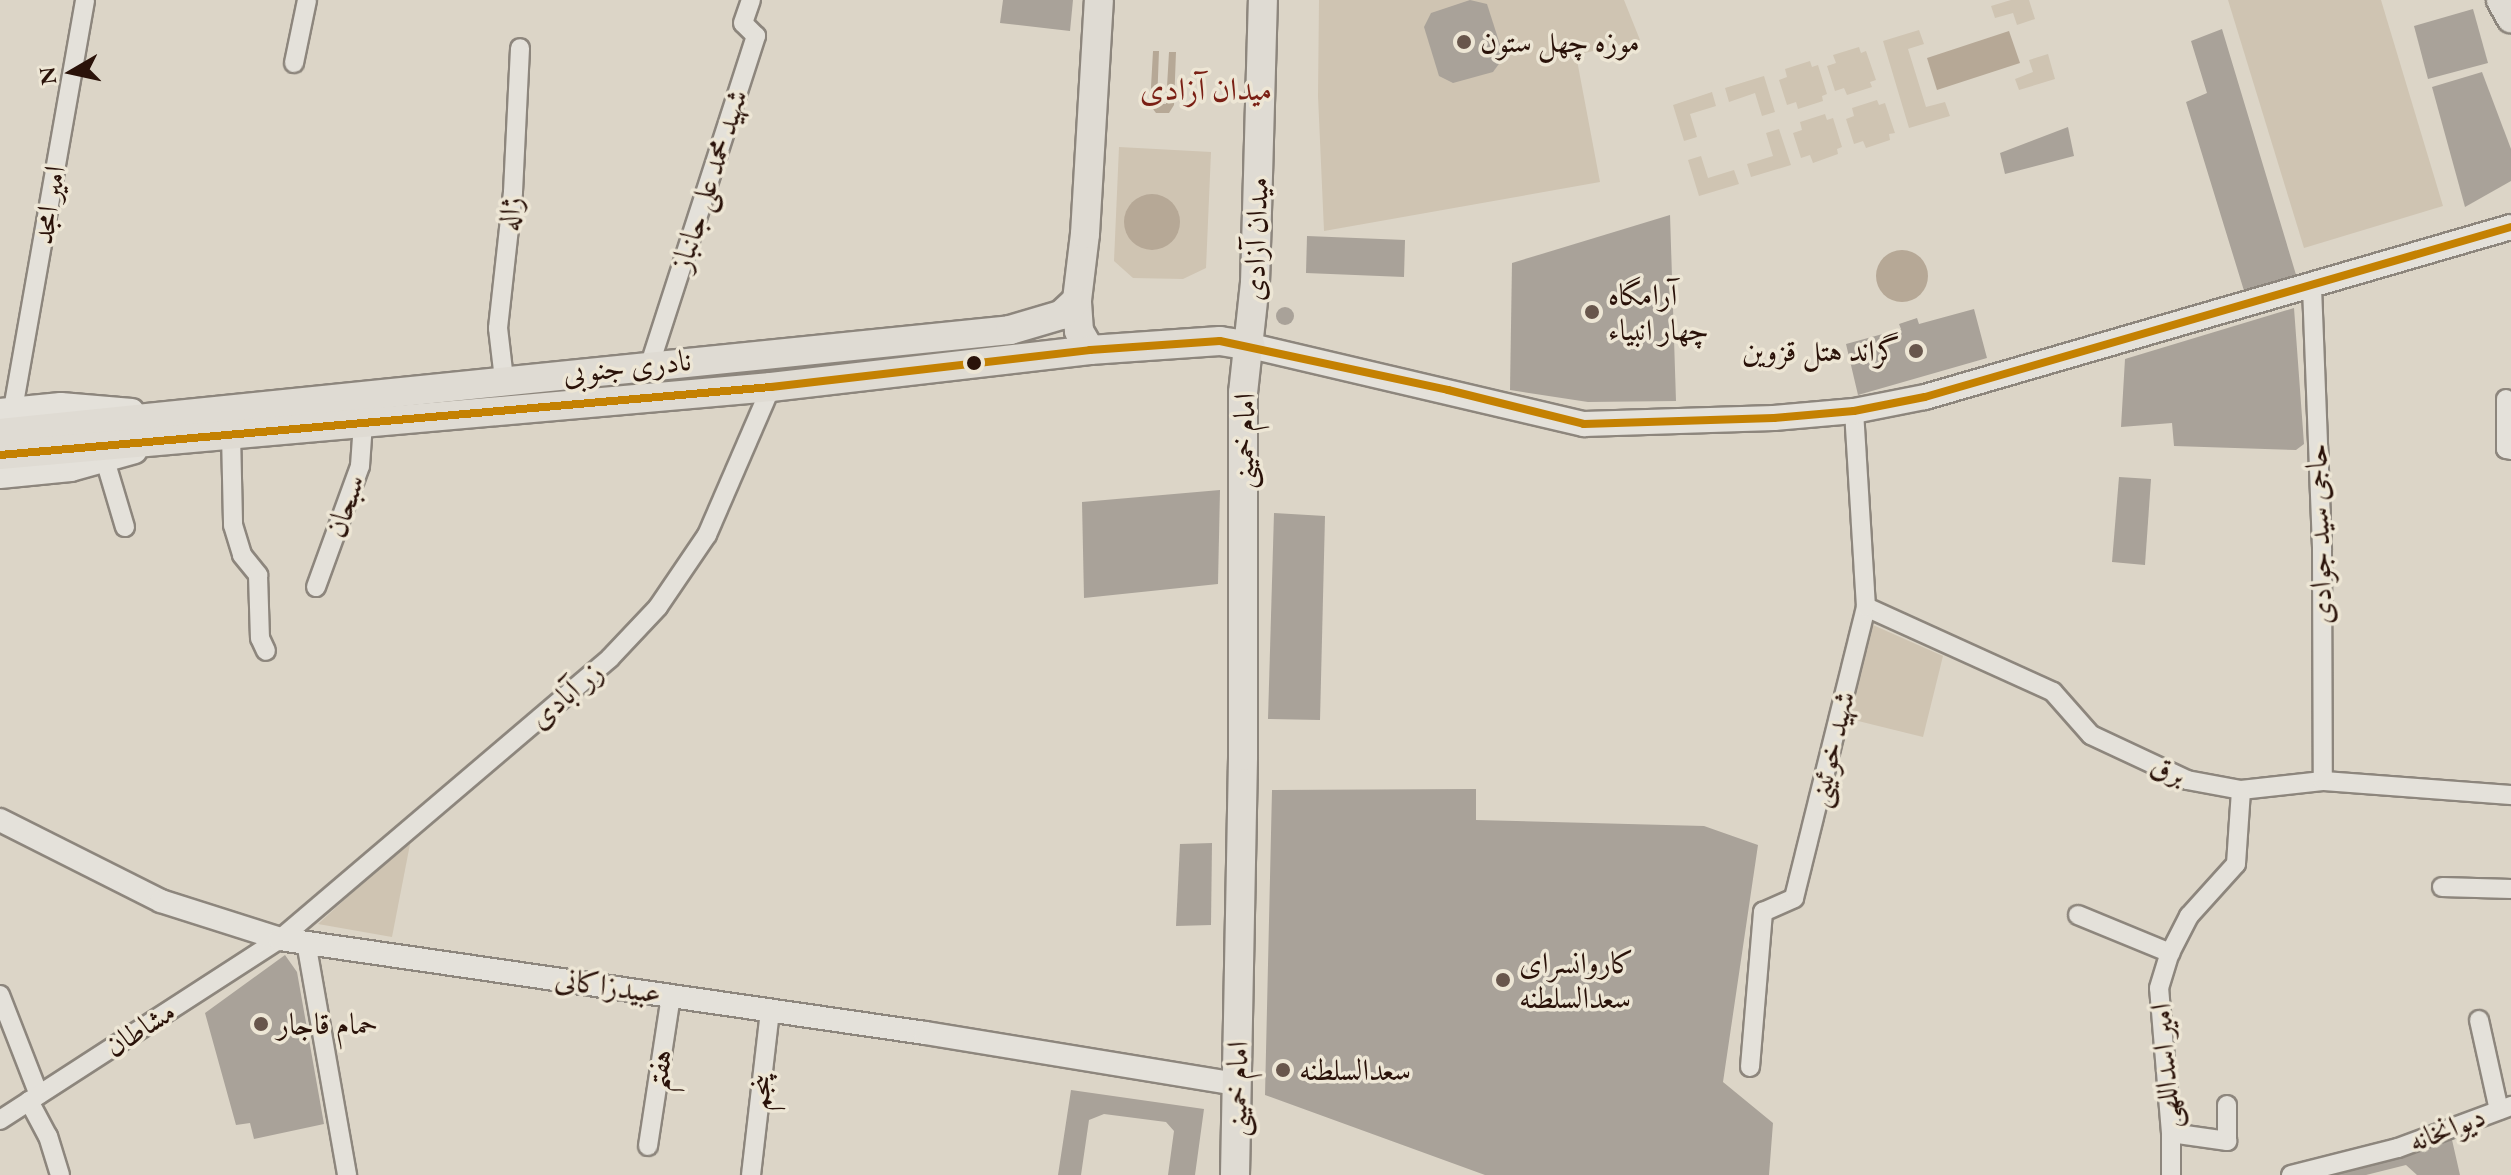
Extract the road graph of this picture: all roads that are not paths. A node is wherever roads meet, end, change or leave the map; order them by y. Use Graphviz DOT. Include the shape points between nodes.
graph roads {
  1 [pos="85,0"];
  2 [pos="307,0"];
  3 [pos="751,0"];
  4 [pos="1099,0"];
  5 [pos="1263,0"];
  6 [pos="2501,0"];
  7 [pos="2511,18"];
  8 [pos="520,48"];
  9 [pos="294,63"];
  10 [pos="2511,227"];
  11 [pos="2312,287"];
  12 [pos="1066,309"];
  13 [pos="1251,346"];
  14 [pos="1078,352"];
  15 [pos="650,364"];
  16 [pos="504,379"];
  17 [pos="771,387"];
  18 [pos="2506,399"];
  19 [pos="1854,411"];
  20 [pos="4,418"];
  21 [pos="363,423"];
  22 [pos="174,427"];
  23 [pos="231,434"];
  24 [pos="2511,450"];
  25 [pos="0,455"];
  26 [pos="105,460"];
  27 [pos="0,476"];
  28 [pos="125,527"];
  29 [pos="316,587"];
  30 [pos="1866,607"];
  31 [pos="266,651"];
  32 [pos="2323,781"];
  33 [pos="2241,790"];
  34 [pos="2511,795"];
  35 [pos="0,820"];
  36 [pos="2442,887"];
  37 [pos="2511,889"];
  38 [pos="2078,915"];
  39 [pos="280,939"];
  40 [pos="306,942"];
  41 [pos="2170,953"];
  42 [pos="0,995"];
  43 [pos="671,995"];
  44 [pos="770,1010"];
  45 [pos="2479,1020"];
  46 [pos="1750,1067"];
  47 [pos="1237,1084"];
  48 [pos="34,1098"];
  49 [pos="2227,1105"];
  50 [pos="2505,1108"];
  51 [pos="0,1120"];
  52 [pos="2171,1133"];
  53 [pos="648,1146"];
  54 [pos="60,1175"];
  55 [pos="347,1175"];
  56 [pos="751,1175"];
  57 [pos="1235,1175"];
  58 [pos="1248,1175"];
  59 [pos="2171,1175"];
  60 [pos="2291,1175"];
  1 -- 20 [label="street, امیر امجد"];
  2 -- 9 [label="street"];
  3 -- 15 [label="street, شهید محمد علی جانباز" via="743,23 756,36"];
  4 -- 12 [label="main road" via="1085,234"];
  5 -- 13 [label="main road, میدان آزادی"];
  6 -- 7 [label="main road"];
  8 -- 16 [label="street, ژاله" via="513,192 498,328"];
  10 -- 11 [label="main road"];
  11 -- 19 [label="main road" via="1925,397"];
  11 -- 32 [label="street, حاجی سید جوادی" via="2322,550"];
  12 -- 14 [label="main road" via="1079,331"];
  12 -- 15 [label="main road, نادری جنوبی" via="1010,330"];
  13 -- 14 [label="main road, میدان آزادی" via="1220,341"];
  13 -- 19 [label="main road" via="1584,424"];
  13 -- 47 [label="main road, امام خمینی" via="1243,393"];
  13 -- 58 [label="main road, امام خمینی" via="1262,394"];
  14 -- 17 [label="main road, نادری جنوبی"];
  15 -- 16 [label="main road, نادری جنوبی"];
  16 -- 22 [label="main road, نادری جنوبی"];
  17 -- 21 [label="main road, نادری جنوبی"];
  17 -- 39 [label="street, زر آبادی" via="707,535 658,607 610,658"];
  18 -- 24 [label="street" via="2506,449"];
  19 -- 30 [label="street, شهید خوئینی"];
  20 -- 22 [label="main road, نادری جنوبی"];
  21 -- 23 [label="main road, نادری جنوبی"];
  21 -- 29 [label="street, سبحان" via="360,466"];
  22 -- 23 [label="main road, نادری جنوبی"];
  22 -- 25 [label="main road, نادری جنوبی"];
  22 -- 26 [label="main road, نادری جنوبی"];
  23 -- 31 [label="street" via="233,525 242,555 258,575 260,638"];
  26 -- 27 [label="main road, نادری جنوبی"];
  26 -- 28 [label="street"];
  30 -- 33 [label="street, برق" via="2053,692 2091,735 2137,758 2187,780"];
  30 -- 46 [label="street, شهید خوئینی" via="1794,898 1763,912"];
  32 -- 33 [label="street, برق"];
  32 -- 34 [label="street, برق"];
  33 -- 41 [label="street, امیر اسداللهی" via="2236,864 2189,916"];
  35 -- 39 [label="street, عبیدزاکانی" via="139,891"];
  36 -- 37 [label="street"];
  38 -- 41 [label="street"];
  39 -- 40 [label="street, عبیدزاکانی"];
  39 -- 48 [label="street, مشاطان"];
  40 -- 43 [label="street, عبیدزاکانی"];
  40 -- 55 [label="street"];
  41 -- 52 [label="street, امیر اسداللهی" via="2159,988"];
  42 -- 48 [label="street"];
  43 -- 44 [label="street, عبیدزاکانی"];
  43 -- 53 [label="street, هفتم"];
  44 -- 47 [label="street, عبیدزاکانی"];
  44 -- 56 [label="street, پنجم"];
  45 -- 50 [label="street"];
  47 -- 57 [label="main road, امام خمینی"];
  48 -- 51 [label="street, مشاطان"];
  48 -- 54 [label="street"];
  49 -- 52 [label="street" via="2227,1141"];
  50 -- 60 [label="street, دیوانخانه" via="2398,1148"];
  52 -- 59 [label="street, امیر اسداللهی"];
}
